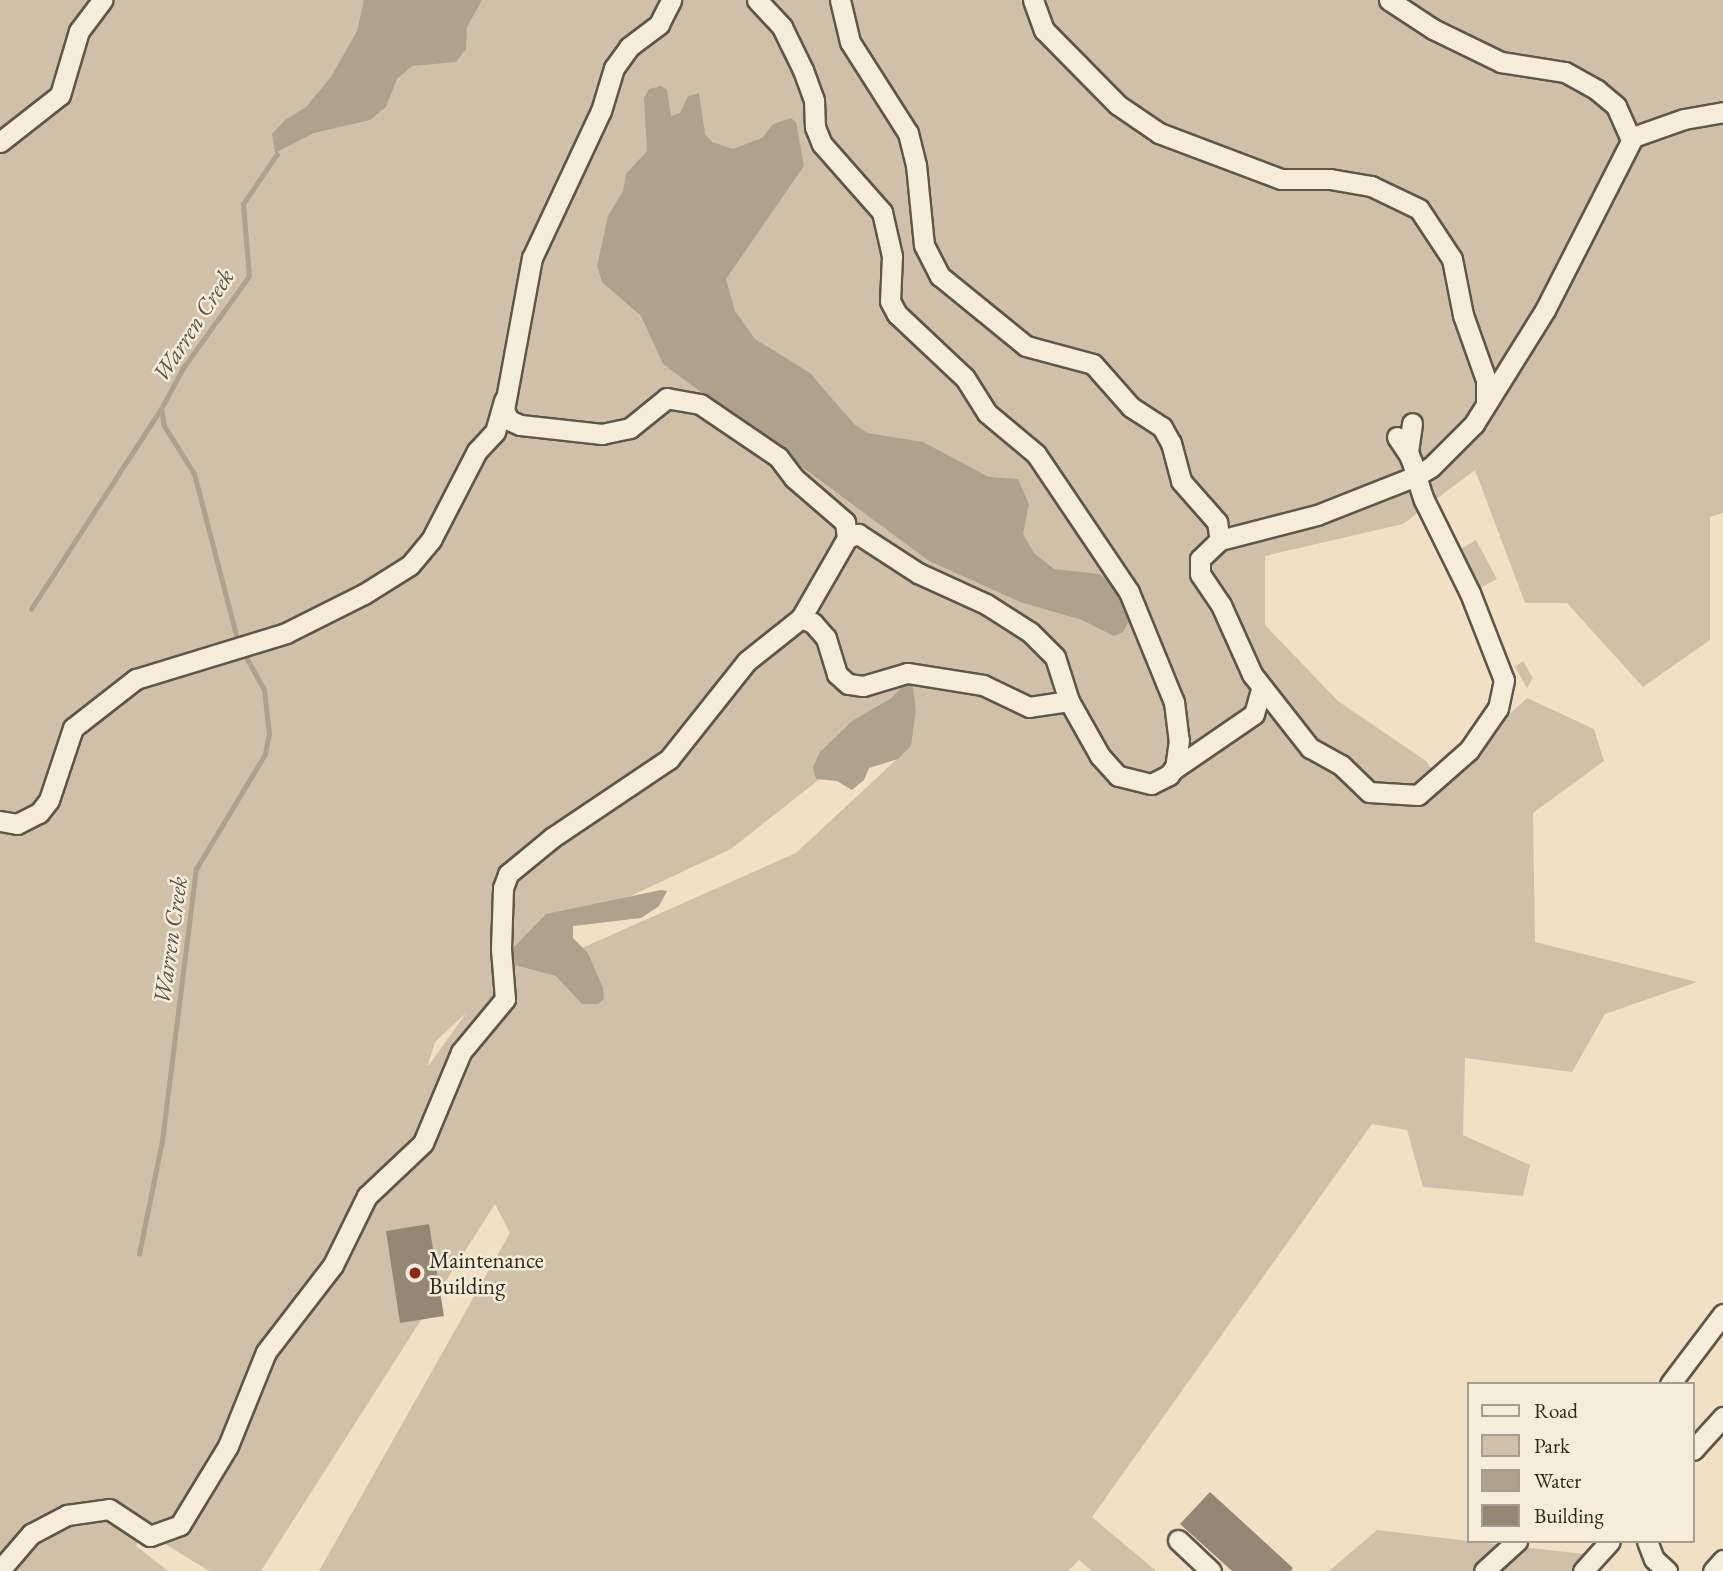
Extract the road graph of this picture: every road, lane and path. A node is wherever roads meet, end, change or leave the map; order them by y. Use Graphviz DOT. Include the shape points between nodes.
graph roads {
  1 [pos="102,0"];
  2 [pos="671,0"];
  3 [pos="757,0"];
  4 [pos="839,0"];
  5 [pos="1033,0"];
  6 [pos="1389,0"];
  7 [pos="1723,112"];
  8 [pos="1634,133"];
  9 [pos="0,142"];
  10 [pos="506,396"];
  11 [pos="1486,403"];
  12 [pos="1412,422"];
  13 [pos="517,424"];
  14 [pos="495,432"];
  15 [pos="1422,478"];
  16 [pos="850,532"];
  17 [pos="1220,540"];
  18 [pos="801,618"];
  19 [pos="1261,689"];
  20 [pos="1069,701"];
  21 [pos="1174,769"];
  22 [pos="0,821"];
  23 [pos="1723,1314"];
  24 [pos="1672,1382"];
  25 [pos="1723,1417"];
  26 [pos="1695,1448"];
  27 [pos="1178,1540"];
  28 [pos="1515,1543"];
  29 [pos="1608,1543"];
  30 [pos="1648,1543"];
  31 [pos="1723,1560"];
  32 [pos="0,1570"];
  33 [pos="1211,1571"];
  34 [pos="1484,1571"];
  35 [pos="1583,1571"];
  36 [pos="1667,1571"];
  37 [pos="1713,1571"];
  1 -- 9 [label="street" via="79,31 60,95"];
  2 -- 10 [label="street" via="659,24 629,47 614,68 601,111 532,258"];
  3 -- 21 [label="street" via="782,27 803,70 822,144 882,212 892,256 890,301 897,314 965,378 987,413 1036,454 1129,592 1174,702 1179,745"];
  4 -- 17 [label="street" via="850,42 908,133 924,245 940,276 1027,346 1093,365 1131,407 1162,428 1181,481 1217,523"];
  5 -- 11 [label="street" via="1044,30 1118,105 1159,133 1281,178 1371,186 1419,209 1452,258 1463,315 1486,380"];
  6 -- 8 [label="street" via="1433,29 1501,62 1570,74 1610,98"];
  7 -- 8 [label="street"];
  8 -- 11 [label="street" via="1559,286"];
  10 -- 13 [label="street" via="504,411"];
  10 -- 14 [label="street"];
  11 -- 15 [label="street" via="1464,437"];
  12 -- 15 [label="street" via="1403,444"];
  13 -- 14 [label="street"];
  13 -- 16 [label="street" via="614,434 630,428 667,398 700,404 778,457"];
  14 -- 22 [label="street" via="477,451 431,540 410,565 364,594 279,635 136,679 73,728 49,800 39,813 17,824"];
  15 -- 17 [label="street" via="1317,515"];
  15 -- 19 [label="street" via="1504,675 1497,708 1469,750 1418,795 1369,792 1341,765 1310,748"];
  16 -- 18 [label="street"];
  16 -- 20 [label="street" via="1030,632 1055,657"];
  17 -- 19 [label="street" via="1203,553 1200,574 1221,605"];
  18 -- 20 [label="street" via="813,623 826,638 837,674 848,684 863,686 907,673 983,685 1029,707"];
  18 -- 32 [label="street" via="747,661 661,766 553,837 508,874 500,949 505,999 461,1052 423,1143 367,1196 333,1265 267,1352 228,1446 180,1525 150,1536 109,1509 67,1515 37,1529"];
  19 -- 21 [label="street" via="1254,714"];
  20 -- 21 [label="street" via="1100,756 1118,776 1151,784"];
  23 -- 24 [label="street"];
  25 -- 26 [label="street"];
  27 -- 33 [label="street"];
  28 -- 34 [label="street"];
  29 -- 35 [label="street"];
  30 -- 36 [label="street" via="1654,1559"];
  31 -- 37 [label="street"];
}
